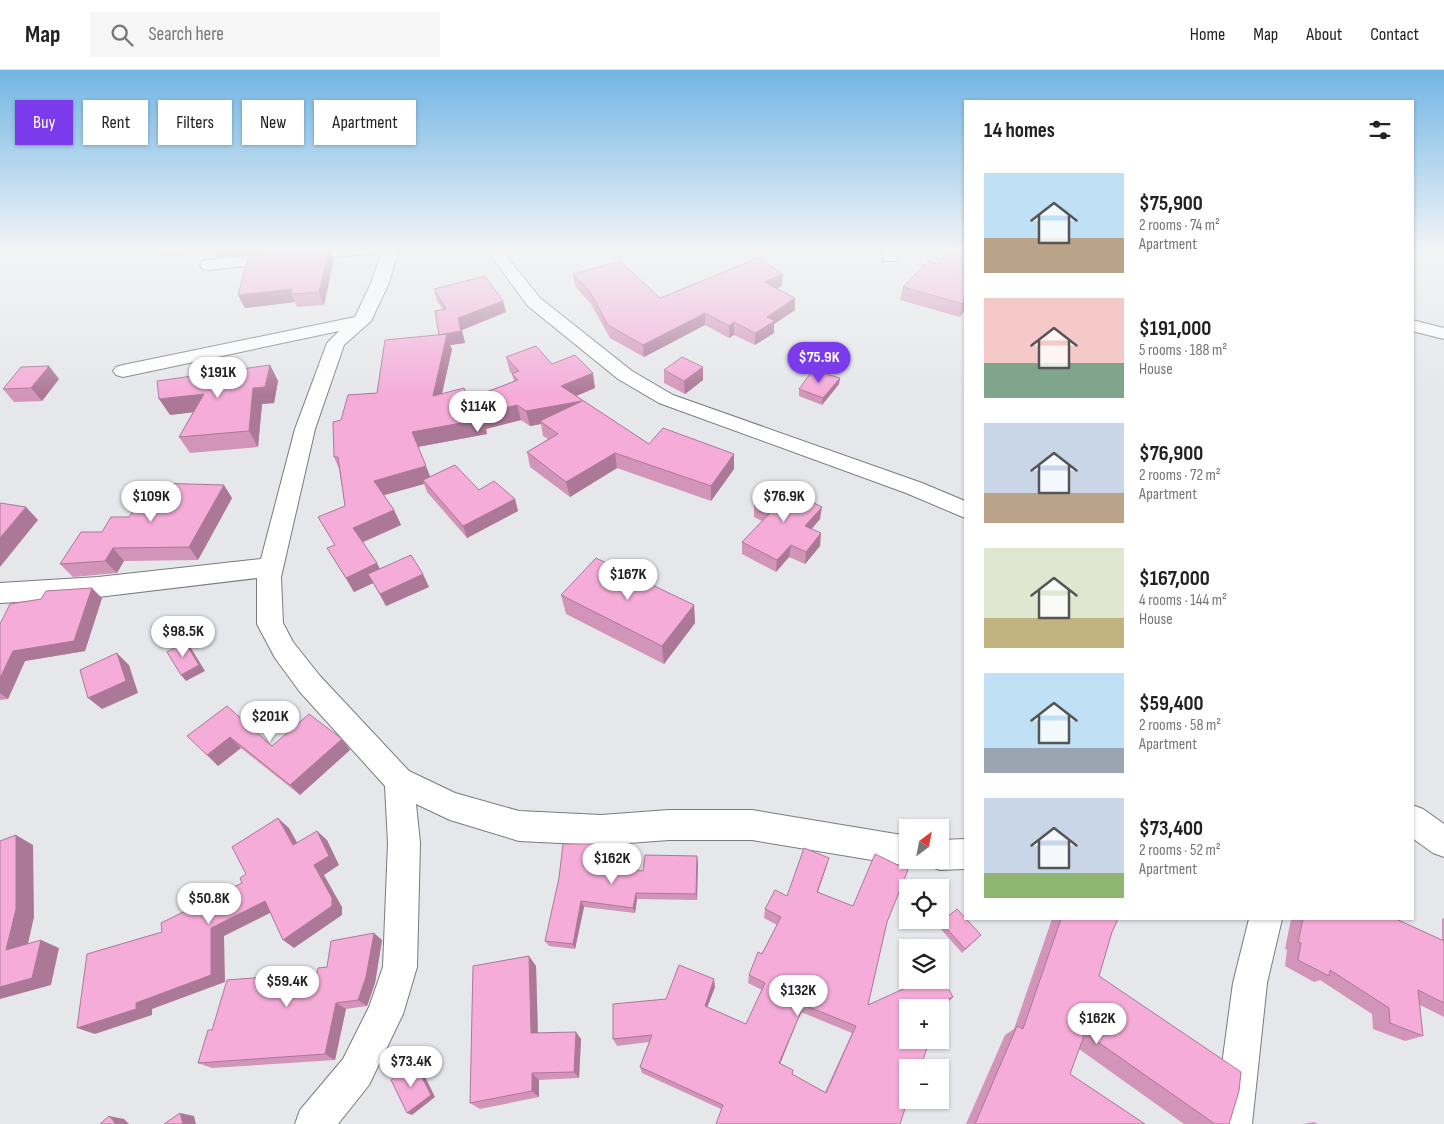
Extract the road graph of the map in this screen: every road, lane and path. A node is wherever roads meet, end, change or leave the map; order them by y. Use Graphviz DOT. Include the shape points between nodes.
graph roads {
  1 [pos="373,297"];
  2 [pos="530,297"];
  3 [pos="362,321"];
  4 [pos="1414,326"];
  5 [pos="1444,334"];
  6 [pos="123,371"];
  7 [pos="961,503"];
  8 [pos="271,567"];
  9 [pos="0,593"];
  10 [pos="399,780"];
  11 [pos="1414,821"];
  12 [pos="1444,842"];
  13 [pos="899,849"];
  14 [pos="964,854"];
  15 [pos="949,855"];
  16 [pos="1265,920"];
  17 [pos="314,1124"];
  18 [pos="1233,1124"];
  1 -- 3 [label="street"];
  2 -- 7 [label="street" via="625,375 666,399"];
  3 -- 6 [label="street"];
  3 -- 8 [label="street" via="336,343 305,429"];
  4 -- 5 [label="street"];
  8 -- 9 [label="street" via="98,587"];
  8 -- 10 [label="street" via="270,624 284,650 310,684"];
  10 -- 13 [label="street" via="450,806 519,826 601,830 669,825 752,825"];
  10 -- 17 [label="street" via="404,843 400,967 385,1014 356,1072"];
  11 -- 12 [label="street"];
  14 -- 15 [label="street"];
  16 -- 18 [label="street" via="1250,983"];
}
